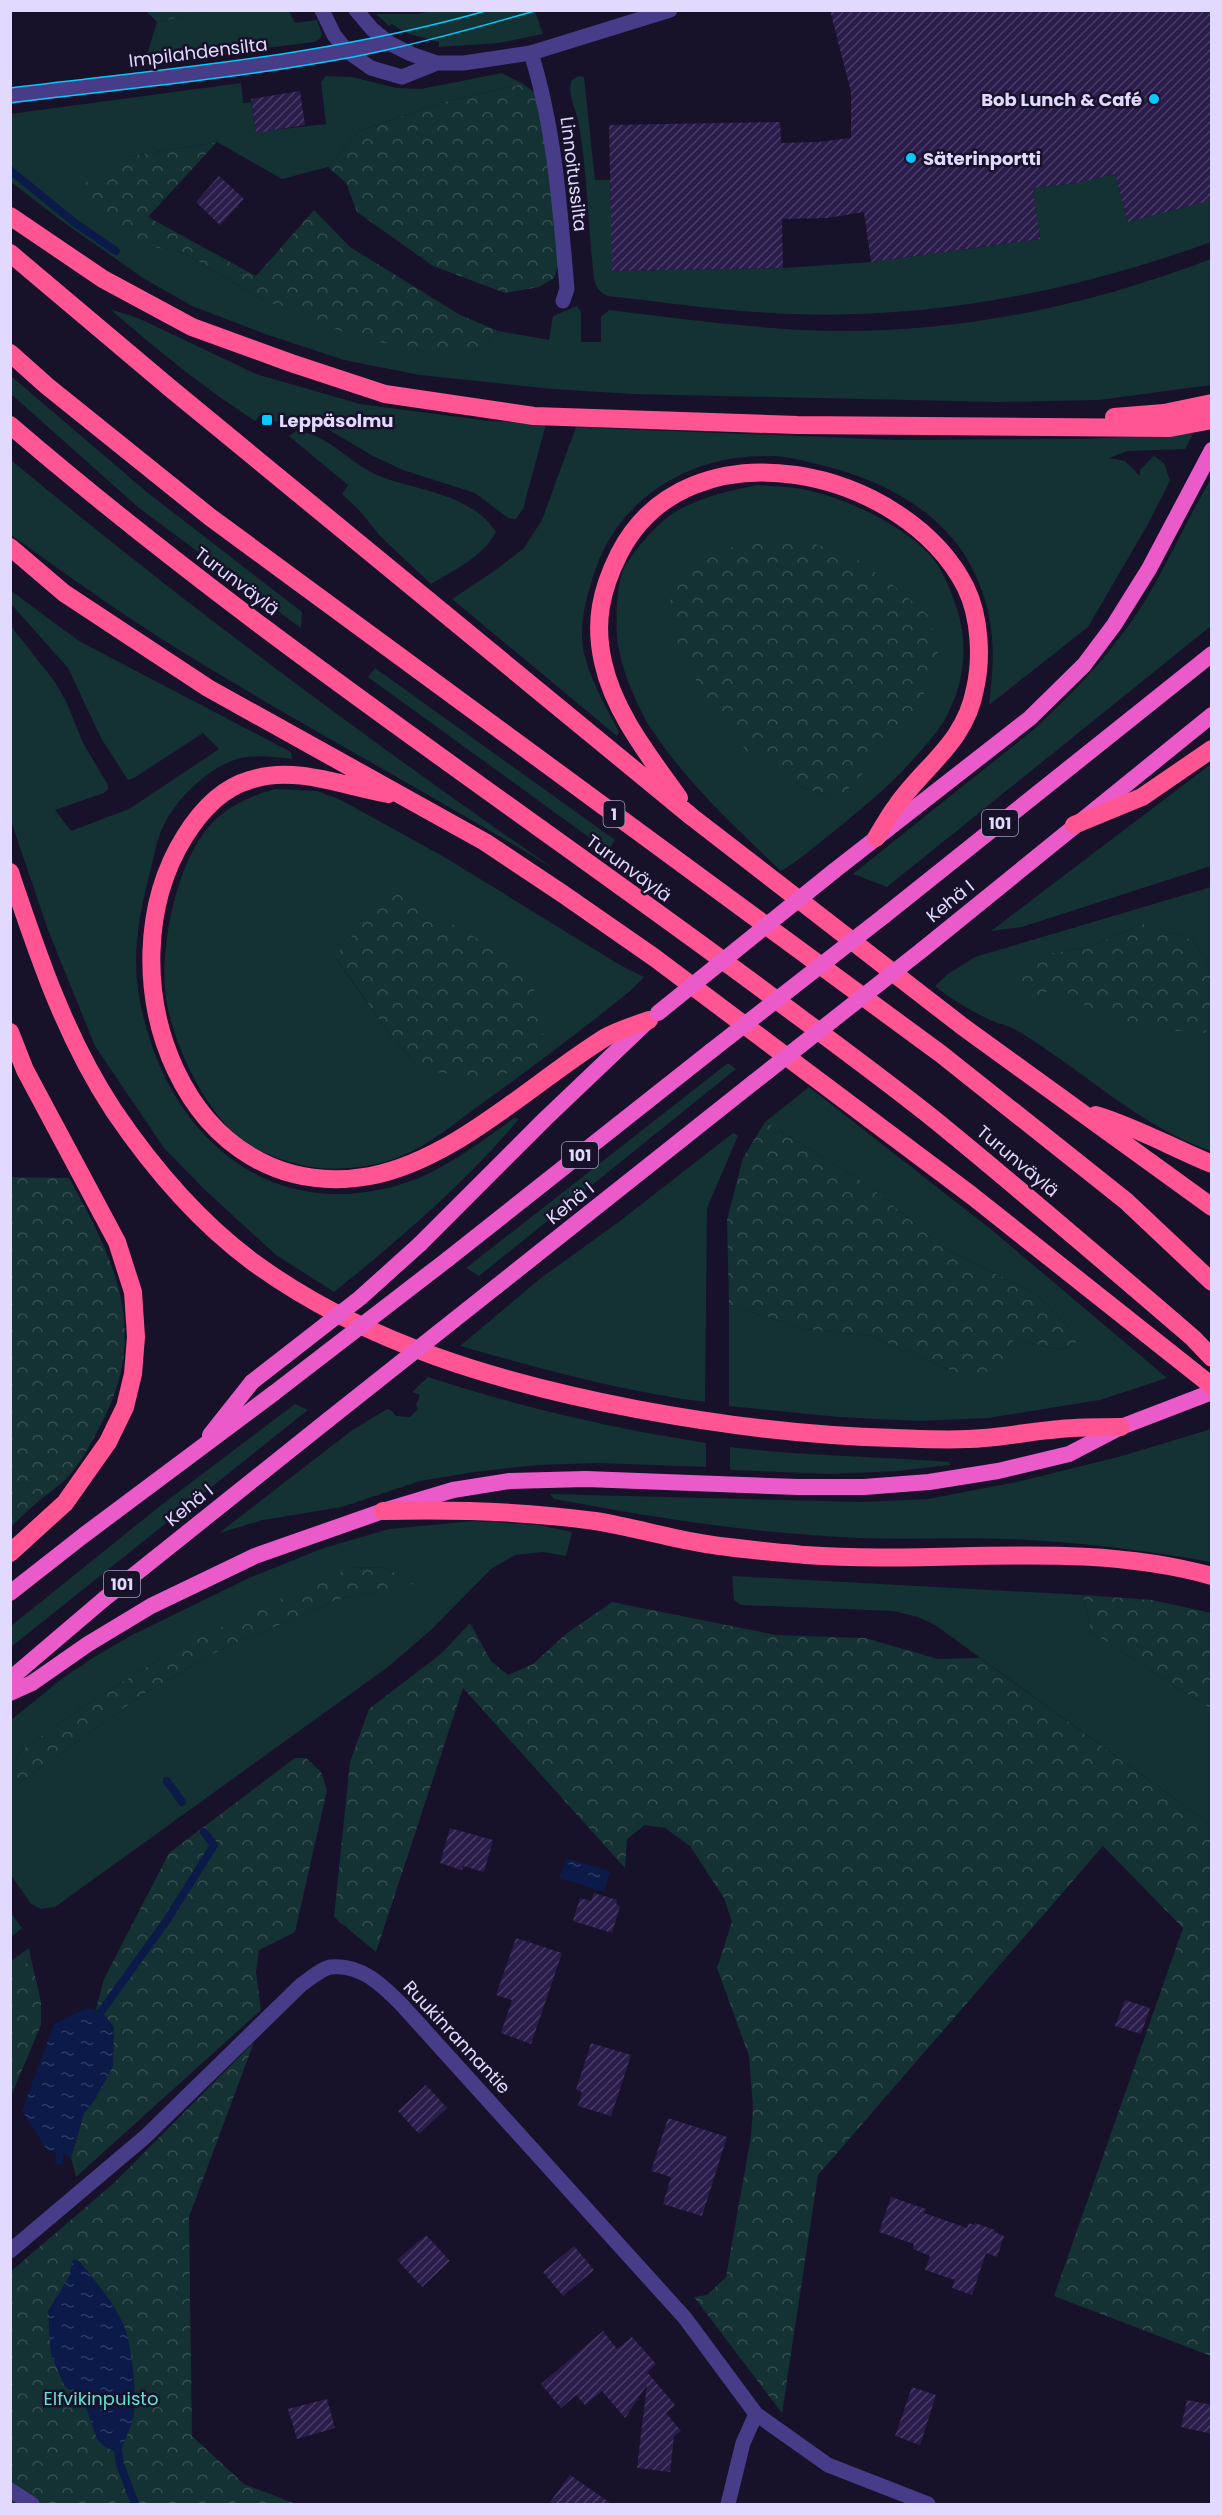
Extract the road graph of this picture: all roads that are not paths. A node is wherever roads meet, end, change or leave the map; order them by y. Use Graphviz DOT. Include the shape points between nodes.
graph roads {
  1 [pos="322,10"];
  2 [pos="356,10"];
  3 [pos="670,10"];
  4 [pos="389,43"];
  5 [pos="347,51"];
  6 [pos="531,53"];
  7 [pos="438,63"];
  8 [pos="10,96"];
  9 [pos="10,216"];
  10 [pos="10,253"];
  11 [pos="563,301"];
  12 [pos="10,352"];
  13 [pos="1212,403"];
  14 [pos="1212,420"];
  15 [pos="10,424"];
  16 [pos="1016,426"];
  17 [pos="1212,450"];
  18 [pos="10,548"];
  19 [pos="1212,654"];
  20 [pos="1212,715"];
  21 [pos="1212,749"];
  22 [pos="404,797"];
  23 [pos="692,817"];
  24 [pos="1074,825"];
  25 [pos="876,838"];
  26 [pos="10,872"];
  27 [pos="653,1016"];
  28 [pos="10,1032"];
  29 [pos="1080,1109"];
  30 [pos="1212,1164"];
  31 [pos="1212,1206"];
  32 [pos="1212,1282"];
  33 [pos="1212,1358"];
  34 [pos="1212,1386"];
  35 [pos="1212,1392"];
  36 [pos="1121,1427"];
  37 [pos="194,1454"];
  38 [pos="382,1511"];
  39 [pos="10,1553"];
  40 [pos="1212,1576"];
  41 [pos="10,1593"];
  42 [pos="10,1679"];
  43 [pos="10,1693"];
  44 [pos="10,2251"];
  45 [pos="756,2414"];
  46 [pos="10,2490"];
  47 [pos="32,2505"];
  48 [pos="728,2505"];
  49 [pos="928,2505"];
  1 -- 5 [label="street"];
  2 -- 4 [label="street"];
  3 -- 6 [label="street"];
  4 -- 5 [label="street, Impilahdensilta"];
  4 -- 7 [label="street"];
  5 -- 7 [label="street" via="371,68 402,77"];
  5 -- 8 [label="street, Impilahdensilta"];
  6 -- 7 [label="street"];
  6 -- 11 [label="street, Linnoitussilta" via="556,165 567,289"];
  9 -- 16 [label="highway" via="103,279 192,327 385,394 534,416 797,425"];
  10 -- 23 [label="highway"];
  12 -- 32 [label="highway, Turunväylä / 1" via="210,517 940,1054 1126,1201"];
  13 -- 16 [label="highway" via="1164,413"];
  14 -- 16 [label="highway" via="1170,429"];
  15 -- 33 [label="highway, Turunväylä" via="186,569 373,710 753,983 931,1117"];
  17 -- 25 [label="highway" via="1143,578 1114,625 1083,664 1030,718"];
  18 -- 22 [label="highway" via="64,593 208,688"];
  19 -- 37 [label="highway, Kehä I / 101, bridge" via="448,1259"];
  20 -- 24 [label="highway, Kehä I / 101"];
  21 -- 24 [label="highway" via="1142,797"];
  22 -- 27 [label="highway" via="297,774 250,780 229,789 210,804 177,849 153,928 151,964 158,1020 166,1050 193,1103 232,1144 253,1157 307,1176 370,1176 397,1168 456,1140 608,1036"];
  22 -- 34 [label="highway" via="485,842 655,958 971,1195"];
  23 -- 25 [label="highway" via="629,724 603,664 600,605 610,572 629,535 653,509 684,488 714,477 746,472 809,477 889,507 921,531 949,560 967,590 975,621 979,657 975,691 960,730 897,804"];
  23 -- 29 [label="highway" via="962,1026"];
  24 -- 42 [label="highway, Kehä I / 101, bridge" via="104,1599"];
  25 -- 27 [label="highway, bridge"];
  26 -- 36 [label="highway" via="52,994 79,1051 152,1163 200,1216 252,1261 305,1296 380,1334 468,1368 532,1387 688,1419 796,1432 894,1438 982,1438"];
  27 -- 37 [label="highway, bridge" via="420,1244 360,1298 252,1382"];
  28 -- 39 [label="highway" via="25,1070 117,1242 133,1292 136,1337 134,1374 125,1407 108,1442 65,1503"];
  29 -- 30 [label="highway" via="1125,1124"];
  29 -- 31 [label="highway"];
  35 -- 36 [label="highway"];
  36 -- 38 [label="highway" via="1069,1454 928,1482 798,1487 622,1480 510,1481 453,1490"];
  37 -- 41 [label="highway, Kehä I / 101"];
  38 -- 40 [label="highway" via="520,1512 597,1522 706,1544 806,1555 901,1558 1079,1555"];
  38 -- 43 [label="highway" via="255,1556 161,1601"];
  44 -- 45 [label="street, Ruukinrannantie" via="145,2137 302,1984 330,1967 353,1969 377,1980 401,2004 564,2182 685,2318"];
  45 -- 48 [label="street" via="743,2443"];
  45 -- 49 [label="street, Ruukinrannantie" via="828,2464"];
  46 -- 47 [label="street"];
}
